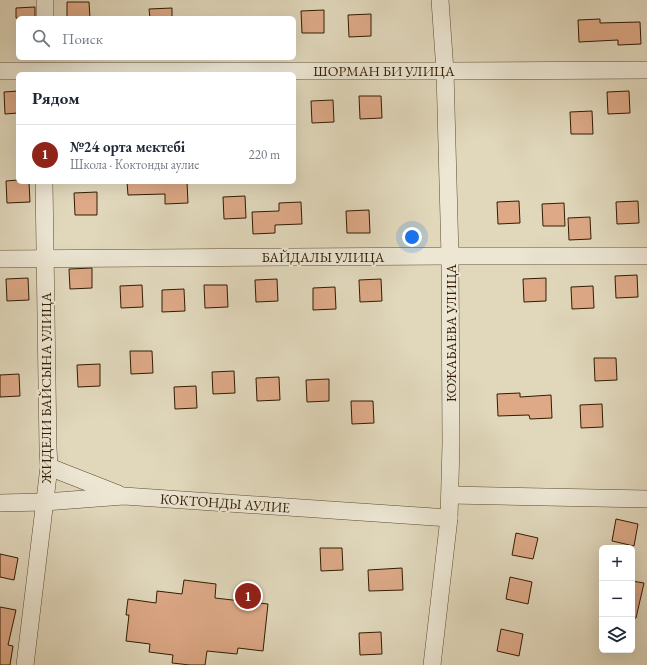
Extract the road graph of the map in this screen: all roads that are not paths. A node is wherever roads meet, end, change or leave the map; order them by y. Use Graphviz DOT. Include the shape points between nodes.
graph roads {
  1 [pos="45,0"];
  2 [pos="440,0"];
  3 [pos="44,16"];
  4 [pos="43,68"];
  5 [pos="647,70"];
  6 [pos="0,71"];
  7 [pos="445,71"];
  8 [pos="44,184"];
  9 [pos="450,256"];
  10 [pos="647,256"];
  11 [pos="0,259"];
  12 [pos="45,259"];
  13 [pos="49,468"];
  14 [pos="450,495"];
  15 [pos="124,496"];
  16 [pos="647,498"];
  17 [pos="45,502"];
  18 [pos="0,503"];
  19 [pos="449,518"];
  20 [pos="25,665"];
  21 [pos="432,665"];
  1 -- 3 [label="street"];
  2 -- 7 [label="street, КОЖАБАЕВА УЛИЦА"];
  4 -- 6 [label="street, ШОРМАН БИ УЛИЦА"];
  4 -- 7 [label="street, ШОРМАН БИ УЛИЦА"];
  5 -- 7 [label="street, ШОРМАН БИ УЛИЦА"];
  7 -- 9 [label="street, КОЖАБАЕВА УЛИЦА"];
  8 -- 12 [label="street, ЖИДЕЛИ БАЙСЫНА УЛИЦА"];
  9 -- 10 [label="street, БАЙДАЛЫ УЛИЦА"];
  9 -- 12 [label="street, БАЙДАЛЫ УЛИЦА"];
  9 -- 14 [label="street, КОЖАБАЕВА УЛИЦА"];
  11 -- 12 [label="street, БАЙДАЛЫ УЛИЦА"];
  12 -- 13 [label="street, ЖИДЕЛИ БАЙСЫНА УЛИЦА"];
  13 -- 15 [label="street"];
  13 -- 17 [label="street, ЖИДЕЛИ БАЙСЫНА УЛИЦА"];
  14 -- 16 [label="street"];
  14 -- 19 [label="street, КОЖАБАЕВА УЛИЦА"];
  15 -- 17 [label="street, КОКТОНДЫ АУЛИЕ"];
  15 -- 19 [label="street, КОКТОНДЫ АУЛИЕ"];
  17 -- 18 [label="street, КОКТОНДЫ АУЛИЕ"];
  17 -- 20 [label="street, ЖИДЕЛИ БАЙСЫНА УЛИЦА"];
  19 -- 21 [label="street, КОЖАБАЕВА УЛИЦА"];
}
